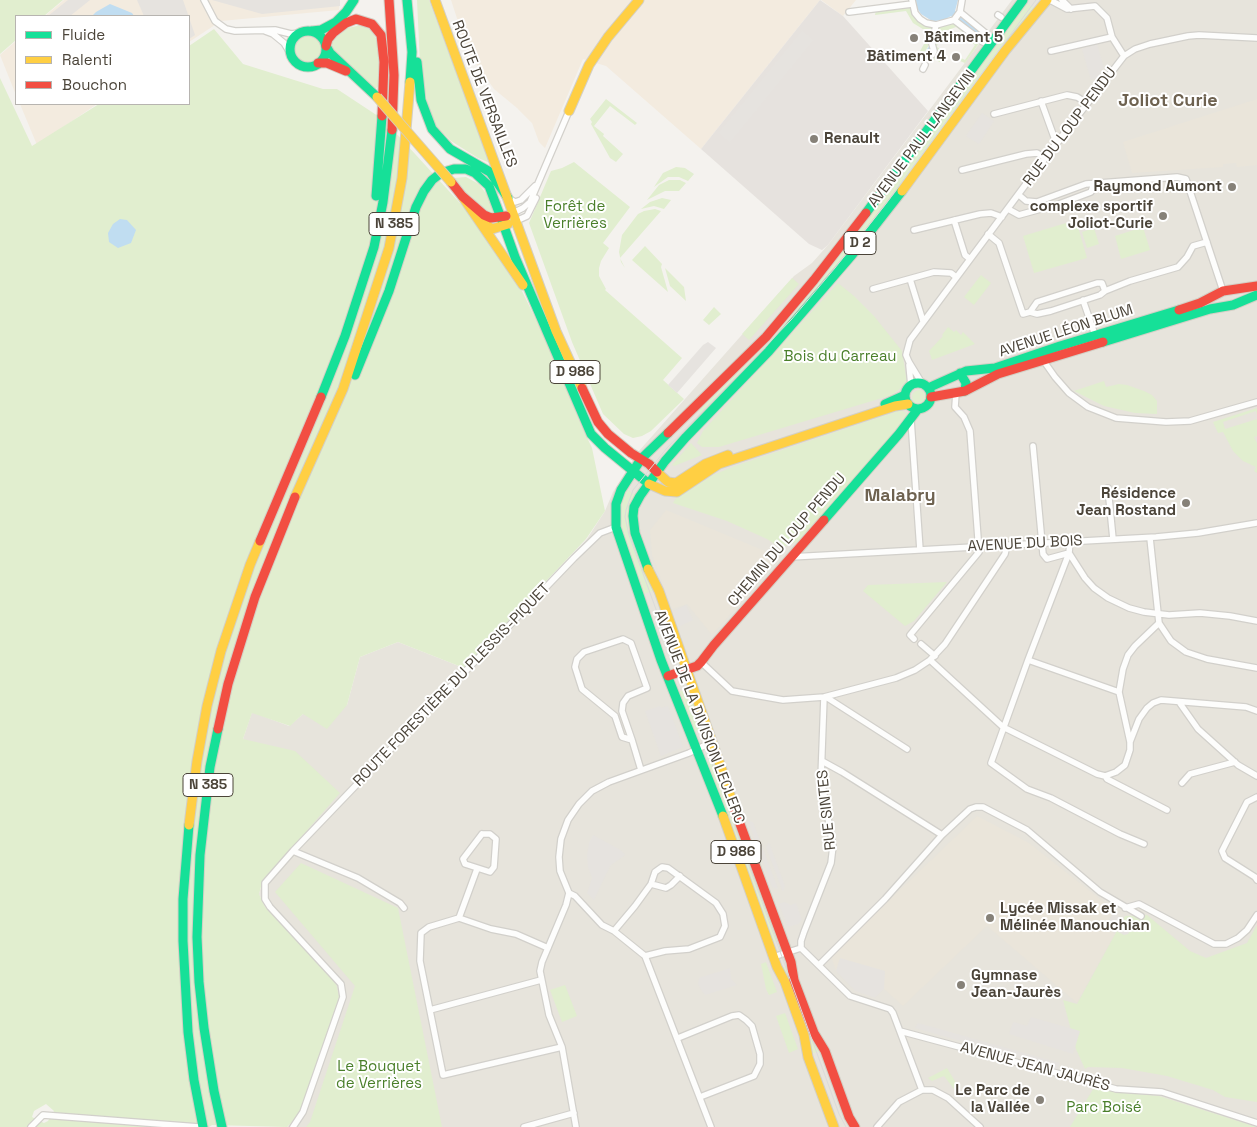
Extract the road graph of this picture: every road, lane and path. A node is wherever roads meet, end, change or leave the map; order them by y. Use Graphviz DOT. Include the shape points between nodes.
graph roads {
  1 [pos="204,0"];
  2 [pos="354,0"];
  3 [pos="389,0"];
  4 [pos="407,0"];
  5 [pos="435,0"];
  6 [pos="639,0"];
  7 [pos="962,0"];
  8 [pos="1023,0"];
  9 [pos="1048,0"];
  10 [pos="1062,0"];
  11 [pos="1099,0"];
  12 [pos="912,2"];
  13 [pos="1095,6"];
  14 [pos="1071,9"];
  15 [pos="849,12"];
  16 [pos="957,16"];
  17 [pos="934,25"];
  18 [pos="260,30"];
  19 [pos="312,31"];
  20 [pos="299,33"];
  21 [pos="988,35"];
  22 [pos="1112,36"];
  23 [pos="1257,38"];
  24 [pos="982,42"];
  25 [pos="326,46"];
  26 [pos="1051,51"];
  27 [pos="412,52"];
  28 [pos="292,56"];
  29 [pos="928,56"];
  30 [pos="1124,56"];
  31 [pos="318,63"];
  32 [pos="355,75"];
  33 [pos="1041,101"];
  34 [pos="1087,103"];
  35 [pos="569,111"];
  36 [pos="994,114"];
  37 [pos="1059,141"];
  38 [pos="1045,158"];
  39 [pos="547,162"];
  40 [pos="962,170"];
  41 [pos="543,173"];
  42 [pos="1094,183"];
  43 [pos="1019,195"];
  44 [pos="462,196"];
  45 [pos="508,198"];
  46 [pos="1008,209"];
  47 [pos="473,213"];
  48 [pos="514,217"];
  49 [pos="1002,217"];
  50 [pos="954,220"];
  51 [pos="502,222"];
  52 [pos="914,230"];
  53 [pos="988,234"];
  54 [pos="1208,242"];
  55 [pos="970,259"];
  56 [pos="956,277"];
  57 [pos="910,279"];
  58 [pos="362,286"];
  59 [pos="1257,286"];
  60 [pos="873,289"];
  61 [pos="1235,290"];
  62 [pos="1105,291"];
  63 [pos="1223,291"];
  64 [pos="1257,295"];
  65 [pos="1213,297"];
  66 [pos="1083,300"];
  67 [pos="1238,302"];
  68 [pos="1216,309"];
  69 [pos="538,312"];
  70 [pos="1030,312"];
  71 [pos="923,321"];
  72 [pos="1095,335"];
  73 [pos="1043,360"];
  74 [pos="909,362"];
  75 [pos="960,373"];
  76 [pos="911,386"];
  77 [pos="926,386"];
  78 [pos="343,389"];
  79 [pos="960,392"];
  80 [pos="931,397"];
  81 [pos="907,400"];
  82 [pos="1257,402"];
  83 [pos="918,409"];
  84 [pos="911,420"];
  85 [pos="1033,446"];
  86 [pos="642,460"];
  87 [pos="632,472"];
  88 [pos="657,472"];
  89 [pos="649,484"];
  90 [pos="1108,488"];
  91 [pos="1257,523"];
  92 [pos="616,526"];
  93 [pos="1150,538"];
  94 [pos="1113,539"];
  95 [pos="1070,542"];
  96 [pos="1042,544"];
  97 [pos="1007,545"];
  98 [pos="979,547"];
  99 [pos="920,550"];
  100 [pos="1069,553"];
  101 [pos="791,557"];
  102 [pos="1157,614"];
  103 [pos="1257,621"];
  104 [pos="1159,623"];
  105 [pos="914,639"];
  106 [pos="921,644"];
  107 [pos="932,658"];
  108 [pos="1028,660"];
  109 [pos="701,662"];
  110 [pos="1257,668"];
  111 [pos="686,669"];
  112 [pos="668,676"];
  113 [pos="1119,692"];
  114 [pos="825,697"];
  115 [pos="1178,702"];
  116 [pos="1257,711"];
  117 [pos="1003,727"];
  118 [pos="632,740"];
  119 [pos="712,742"];
  120 [pos="1130,742"];
  121 [pos="696,749"];
  122 [pos="907,749"];
  123 [pos="822,761"];
  124 [pos="1235,762"];
  125 [pos="641,770"];
  126 [pos="1105,776"];
  127 [pos="1257,776"];
  128 [pos="1182,783"];
  129 [pos="1257,797"];
  130 [pos="1167,810"];
  131 [pos="942,835"];
  132 [pos="1144,844"];
  133 [pos="293,851"];
  134 [pos="477,869"];
  135 [pos="680,876"];
  136 [pos="1257,880"];
  137 [pos="651,884"];
  138 [pos="569,893"];
  139 [pos="404,908"];
  140 [pos="1125,908"];
  141 [pos="1257,915"];
  142 [pos="1141,916"];
  143 [pos="459,918"];
  144 [pos="614,931"];
  145 [pos="548,948"];
  146 [pos="800,948"];
  147 [pos="787,952"];
  148 [pos="645,956"];
  149 [pos="774,957"];
  150 [pos="819,965"];
  151 [pos="540,980"];
  152 [pos="430,1010"];
  153 [pos="900,1031"];
  154 [pos="678,1038"];
  155 [pos="562,1047"];
  156 [pos="922,1090"];
  157 [pos="700,1097"];
  158 [pos="574,1113"];
  159 [pos="1257,1122"];
  160 [pos="31,1127"];
  161 [pos="201,1127"];
  162 [pos="222,1127"];
  163 [pos="293,1127"];
  164 [pos="524,1127"];
  165 [pos="576,1127"];
  166 [pos="711,1127"];
  167 [pos="834,1127"];
  168 [pos="854,1127"];
  169 [pos="877,1127"];
  170 [pos="980,1127"];
  1 -- 18 [label="street" via="215,21 226,29"];
  2 -- 19 [label="main road" via="336,22"];
  3 -- 58 [label="main road, N 385" via="394,75 392,126 381,211"];
  4 -- 27 [label="main road, N 385"];
  5 -- 45 [label="main road, ROUTE DE VERSAILLES / D 986"];
  6 -- 35 [label="main road" via="590,63"];
  7 -- 16 [label="street"];
  8 -- 86 [label="main road, AVENUE PAUL LANGEVIN / D 2" via="814,280 766,337"];
  9 -- 14 [label="street"];
  9 -- 88 [label="main road, AVENUE PAUL LANGEVIN / D 2" via="1005,51 852,255"];
  10 -- 14 [label="street"];
  11 -- 13 [label="street"];
  12 -- 15 [label="street"];
  12 -- 17 [label="street" via="920,19"];
  13 -- 14 [label="street"];
  13 -- 22 [label="street" via="1107,18"];
  16 -- 17 [label="street"];
  16 -- 21 [label="street"];
  16 -- 24 [label="street"];
  17 -- 29 [label="street" via="934,51"];
  18 -- 20 [label="street"];
  18 -- 28 [label="street" via="279,38"];
  19 -- 20 [label="main road"];
  19 -- 25 [label="main road" via="321,36"];
  20 -- 28 [label="main road" via="292,41"];
  22 -- 26 [label="street"];
  22 -- 30 [label="street"];
  23 -- 30 [label="street, RUE DU LOUP PENDU" via="1188,36 1150,44"];
  25 -- 31 [label="main road"];
  25 -- 32 [label="main road"];
  25 -- 58 [label="main road" via="333,33 356,19 372,24 382,41 384,85 380,154 376,196 360,276"];
  27 -- 45 [label="main road" via="417,57 421,100 432,129 450,148 490,172"];
  27 -- 78 [label="main road, N 385" via="406,153 399,201 389,248"];
  28 -- 31 [label="main road" via="306,67"];
  30 -- 34 [label="street, RUE DU LOUP PENDU"];
  31 -- 32 [label="main road" via="333,64"];
  32 -- 44 [label="main road, bridge"];
  33 -- 34 [label="street" via="1067,95"];
  33 -- 36 [label="street"];
  33 -- 37 [label="street" via="1054,137"];
  34 -- 37 [label="street, RUE DU LOUP PENDU"];
  35 -- 39 [label="street"];
  37 -- 38 [label="street, RUE DU LOUP PENDU"];
  38 -- 40 [label="street" via="1037,153 1026,154"];
  38 -- 43 [label="street, RUE DU LOUP PENDU"];
  39 -- 41 [label="street"];
  39 -- 48 [label="street" via="530,211 526,217"];
  41 -- 45 [label="street" via="521,200 515,202"];
  41 -- 48 [label="street" via="528,204"];
  42 -- 43 [label="street" via="1036,202 1026,201"];
  42 -- 46 [label="street" via="1091,192 1059,204 1019,215"];
  42 -- 54 [label="street" via="1186,179"];
  43 -- 46 [label="street, RUE DU LOUP PENDU"];
  44 -- 47 [label="main road"];
  44 -- 51 [label="main road" via="484,215"];
  45 -- 48 [label="main road, D 986"];
  46 -- 49 [label="street, RUE DU LOUP PENDU"];
  47 -- 51 [label="main road" via="490,228 496,229"];
  47 -- 69 [label="main road"];
  48 -- 51 [label="main road"];
  48 -- 86 [label="main road, D 986" via="556,331 598,422 608,434"];
  49 -- 50 [label="street" via="990,213"];
  49 -- 53 [label="street, RUE DU LOUP PENDU"];
  50 -- 52 [label="street"];
  50 -- 55 [label="street" via="964,254"];
  51 -- 69 [label="main road"];
  51 -- 78 [label="main road" via="489,186 475,173 454,169 432,180 416,207 389,291 365,351 352,380"];
  53 -- 55 [label="street, RUE DU LOUP PENDU"];
  53 -- 70 [label="street" via="999,243 1024,314"];
  54 -- 62 [label="street" via="1192,246 1178,266"];
  54 -- 63 [label="street"];
  55 -- 56 [label="street, RUE DU LOUP PENDU"];
  56 -- 57 [label="street" via="951,273 934,272"];
  56 -- 71 [label="street, RUE DU LOUP PENDU"];
  57 -- 60 [label="street"];
  57 -- 71 [label="street"];
  58 -- 161 [label="main road, N 385" via="330,376 250,565 221,651 205,715 190,807 182,898 188,1032"];
  59 -- 61 [label="main road, AVENUE LÉON BLUM"];
  61 -- 63 [label="main road, AVENUE LÉON BLUM"];
  61 -- 67 [label="main road"];
  62 -- 66 [label="street"];
  62 -- 70 [label="street" via="1102,283 1097,283 1037,302"];
  63 -- 65 [label="main road, AVENUE LÉON BLUM"];
  64 -- 67 [label="main road, AVENUE LÉON BLUM"];
  65 -- 68 [label="main road"];
  65 -- 72 [label="main road, AVENUE LÉON BLUM"];
  66 -- 70 [label="street" via="1051,311"];
  66 -- 72 [label="street"];
  67 -- 68 [label="main road, AVENUE LÉON BLUM"];
  68 -- 73 [label="main road, AVENUE LÉON BLUM"];
  69 -- 87 [label="main road, D 986" via="586,424 596,440"];
  71 -- 74 [label="street, RUE DU LOUP PENDU" via="908,344 906,356"];
  72 -- 75 [label="main road, AVENUE LÉON BLUM" via="995,368"];
  73 -- 79 [label="main road, AVENUE LÉON BLUM" via="998,374"];
  73 -- 82 [label="street" via="1069,393 1088,407 1116,418 1190,421"];
  74 -- 76 [label="street, RUE DU LOUP PENDU"];
  74 -- 77 [label="street"];
  75 -- 77 [label="main road, AVENUE LÉON BLUM"];
  75 -- 79 [label="main road" via="966,384"];
  76 -- 77 [label="main road"];
  76 -- 81 [label="main road" via="907,390"];
  77 -- 80 [label="main road"];
  78 -- 162 [label="main road, N 385" via="255,597 228,684 210,767 200,855 199,982"];
  79 -- 80 [label="main road, AVENUE LÉON BLUM"];
  79 -- 98 [label="street" via="954,402 970,431"];
  80 -- 83 [label="main road" via="928,404"];
  81 -- 83 [label="main road"];
  81 -- 88 [label="main road" via="887,403 711,460 676,483 670,483"];
  81 -- 89 [label="main road" via="719,464 677,492"];
  83 -- 84 [label="main road, CHEMIN DU LOUP PENDU"];
  84 -- 99 [label="street"];
  84 -- 101 [label="main road, CHEMIN DU LOUP PENDU"];
  85 -- 96 [label="street"];
  86 -- 87 [label="main road, AVENUE PAUL LANGEVIN"];
  86 -- 88 [label="main road"];
  87 -- 89 [label="main road"];
  87 -- 92 [label="main road, AVENUE DE LA DIVISION LECLERC / D 986" via="616,504"];
  88 -- 89 [label="main road, D 2"];
  89 -- 111 [label="main road, AVENUE DE LA DIVISION LECLERC / D 986" via="634,507 635,533"];
  90 -- 94 [label="street"];
  91 -- 93 [label="street, AVENUE DU BOIS"];
  92 -- 112 [label="main road, AVENUE DE LA DIVISION LECLERC / D 986"];
  92 -- 133 [label="street, ROUTE FORESTIÈRE DU PLESSIS-PIQUET" via="600,533 586,546"];
  93 -- 94 [label="street, AVENUE DU BOIS"];
  93 -- 102 [label="street"];
  94 -- 95 [label="street, AVENUE DU BOIS"];
  95 -- 96 [label="street, AVENUE DU BOIS"];
  95 -- 100 [label="street"];
  96 -- 97 [label="street, AVENUE DU BOIS"];
  96 -- 100 [label="street" via="1043,554 1048,559"];
  97 -- 98 [label="street, AVENUE DU BOIS"];
  97 -- 107 [label="street" via="1005,554 945,644"];
  98 -- 99 [label="street, AVENUE DU BOIS"];
  98 -- 105 [label="street" via="976,556 910,635"];
  99 -- 101 [label="street, AVENUE DU BOIS"];
  100 -- 102 [label="street" via="1085,578 1102,594 1129,608"];
  100 -- 108 [label="street"];
  101 -- 109 [label="main road, CHEMIN DU LOUP PENDU"];
  102 -- 103 [label="street" via="1200,613"];
  102 -- 104 [label="street"];
  104 -- 110 [label="street" via="1171,641 1186,652"];
  104 -- 113 [label="street" via="1128,655"];
  106 -- 107 [label="street"];
  107 -- 114 [label="street" via="896,678"];
  107 -- 117 [label="street"];
  108 -- 113 [label="street"];
  108 -- 117 [label="street"];
  109 -- 111 [label="main road, CHEMIN DU LOUP PENDU"];
  109 -- 114 [label="street" via="732,691 784,700"];
  111 -- 112 [label="main road, CHEMIN DU LOUP PENDU"];
  111 -- 119 [label="main road, AVENUE DE LA DIVISION LECLERC / D 986"];
  112 -- 121 [label="main road, AVENUE DE LA DIVISION LECLERC / D 986"];
  113 -- 120 [label="street"];
  114 -- 122 [label="street"];
  114 -- 123 [label="street, RUE SINTES"];
  115 -- 116 [label="street" via="1246,707"];
  115 -- 120 [label="street" via="1161,700 1150,705 1139,720"];
  115 -- 124 [label="street" via="1198,729"];
  117 -- 126 [label="street"];
  117 -- 132 [label="street" via="991,763 1000,771 1032,791"];
  118 -- 118 [label="street" via="622,711 623,702 628,696 647,688 631,643 624,639 584,652 575,666 582,689 615,716 622,737"];
  118 -- 125 [label="street"];
  119 -- 121 [label="street"];
  119 -- 147 [label="main road, AVENUE DE LA DIVISION LECLERC / D 986"];
  120 -- 126 [label="street" via="1125,765"];
  121 -- 125 [label="street"];
  121 -- 149 [label="main road, AVENUE DE LA DIVISION LECLERC / D 986"];
  123 -- 131 [label="street"];
  123 -- 146 [label="street, RUE SINTES" via="821,778 833,846 831,863"];
  124 -- 127 [label="street"];
  124 -- 128 [label="street" via="1190,774"];
  125 -- 138 [label="street" via="592,791 568,820 559,857 560,871"];
  126 -- 130 [label="street"];
  129 -- 136 [label="street" via="1247,802 1222,851 1225,858"];
  131 -- 140 [label="street" via="970,809 983,807 1027,830 1100,892"];
  131 -- 150 [label="street" via="886,899"];
  133 -- 139 [label="street" via="358,878"];
  133 -- 163 [label="street, ROUTE FORESTIÈRE DU PLESSIS-PIQUET" via="265,883 265,899 341,984 342,997 304,1112"];
  134 -- 134 [label="street" via="465,864 463,859 482,834 490,834 496,838 494,867 490,872"];
  134 -- 143 [label="street"];
  135 -- 137 [label="street" via="666,888"];
  135 -- 137 [label="street" via="662,867 655,872"];
  135 -- 148 [label="street" via="716,903 723,914 725,926 720,936 689,949"];
  137 -- 144 [label="street"];
  138 -- 144 [label="street" via="602,925"];
  138 -- 145 [label="street"];
  140 -- 141 [label="street" via="1139,904 1214,944 1226,944 1238,938"];
  140 -- 142 [label="street"];
  143 -- 145 [label="street" via="516,934"];
  143 -- 152 [label="street" via="429,927 421,933 420,961"];
  144 -- 148 [label="street"];
  145 -- 151 [label="street"];
  146 -- 147 [label="street"];
  146 -- 150 [label="street"];
  147 -- 149 [label="street"];
  147 -- 168 [label="main road, AVENUE DE LA DIVISION LECLERC / D 986" via="814,1033 825,1051"];
  148 -- 154 [label="street"];
  149 -- 167 [label="main road, AVENUE DE LA DIVISION LECLERC / D 986"];
  150 -- 153 [label="street" via="850,996 890,1009"];
  151 -- 152 [label="street"];
  151 -- 155 [label="street"];
  152 -- 155 [label="street" via="443,1076"];
  153 -- 156 [label="street"];
  153 -- 159 [label="street, AVENUE JEAN JAURÈS" via="1116,1089 1162,1092"];
  154 -- 157 [label="street"];
  154 -- 157 [label="street" via="732,1016 739,1015 752,1026 760,1054 760,1064 754,1076"];
  155 -- 158 [label="street"];
  156 -- 169 [label="street" via="899,1102"];
  156 -- 170 [label="street" via="933,1090 948,1098"];
  157 -- 166 [label="street"];
  158 -- 164 [label="street"];
  158 -- 165 [label="street"];
  160 -- 161 [label="street" via="43,1114"];
}
